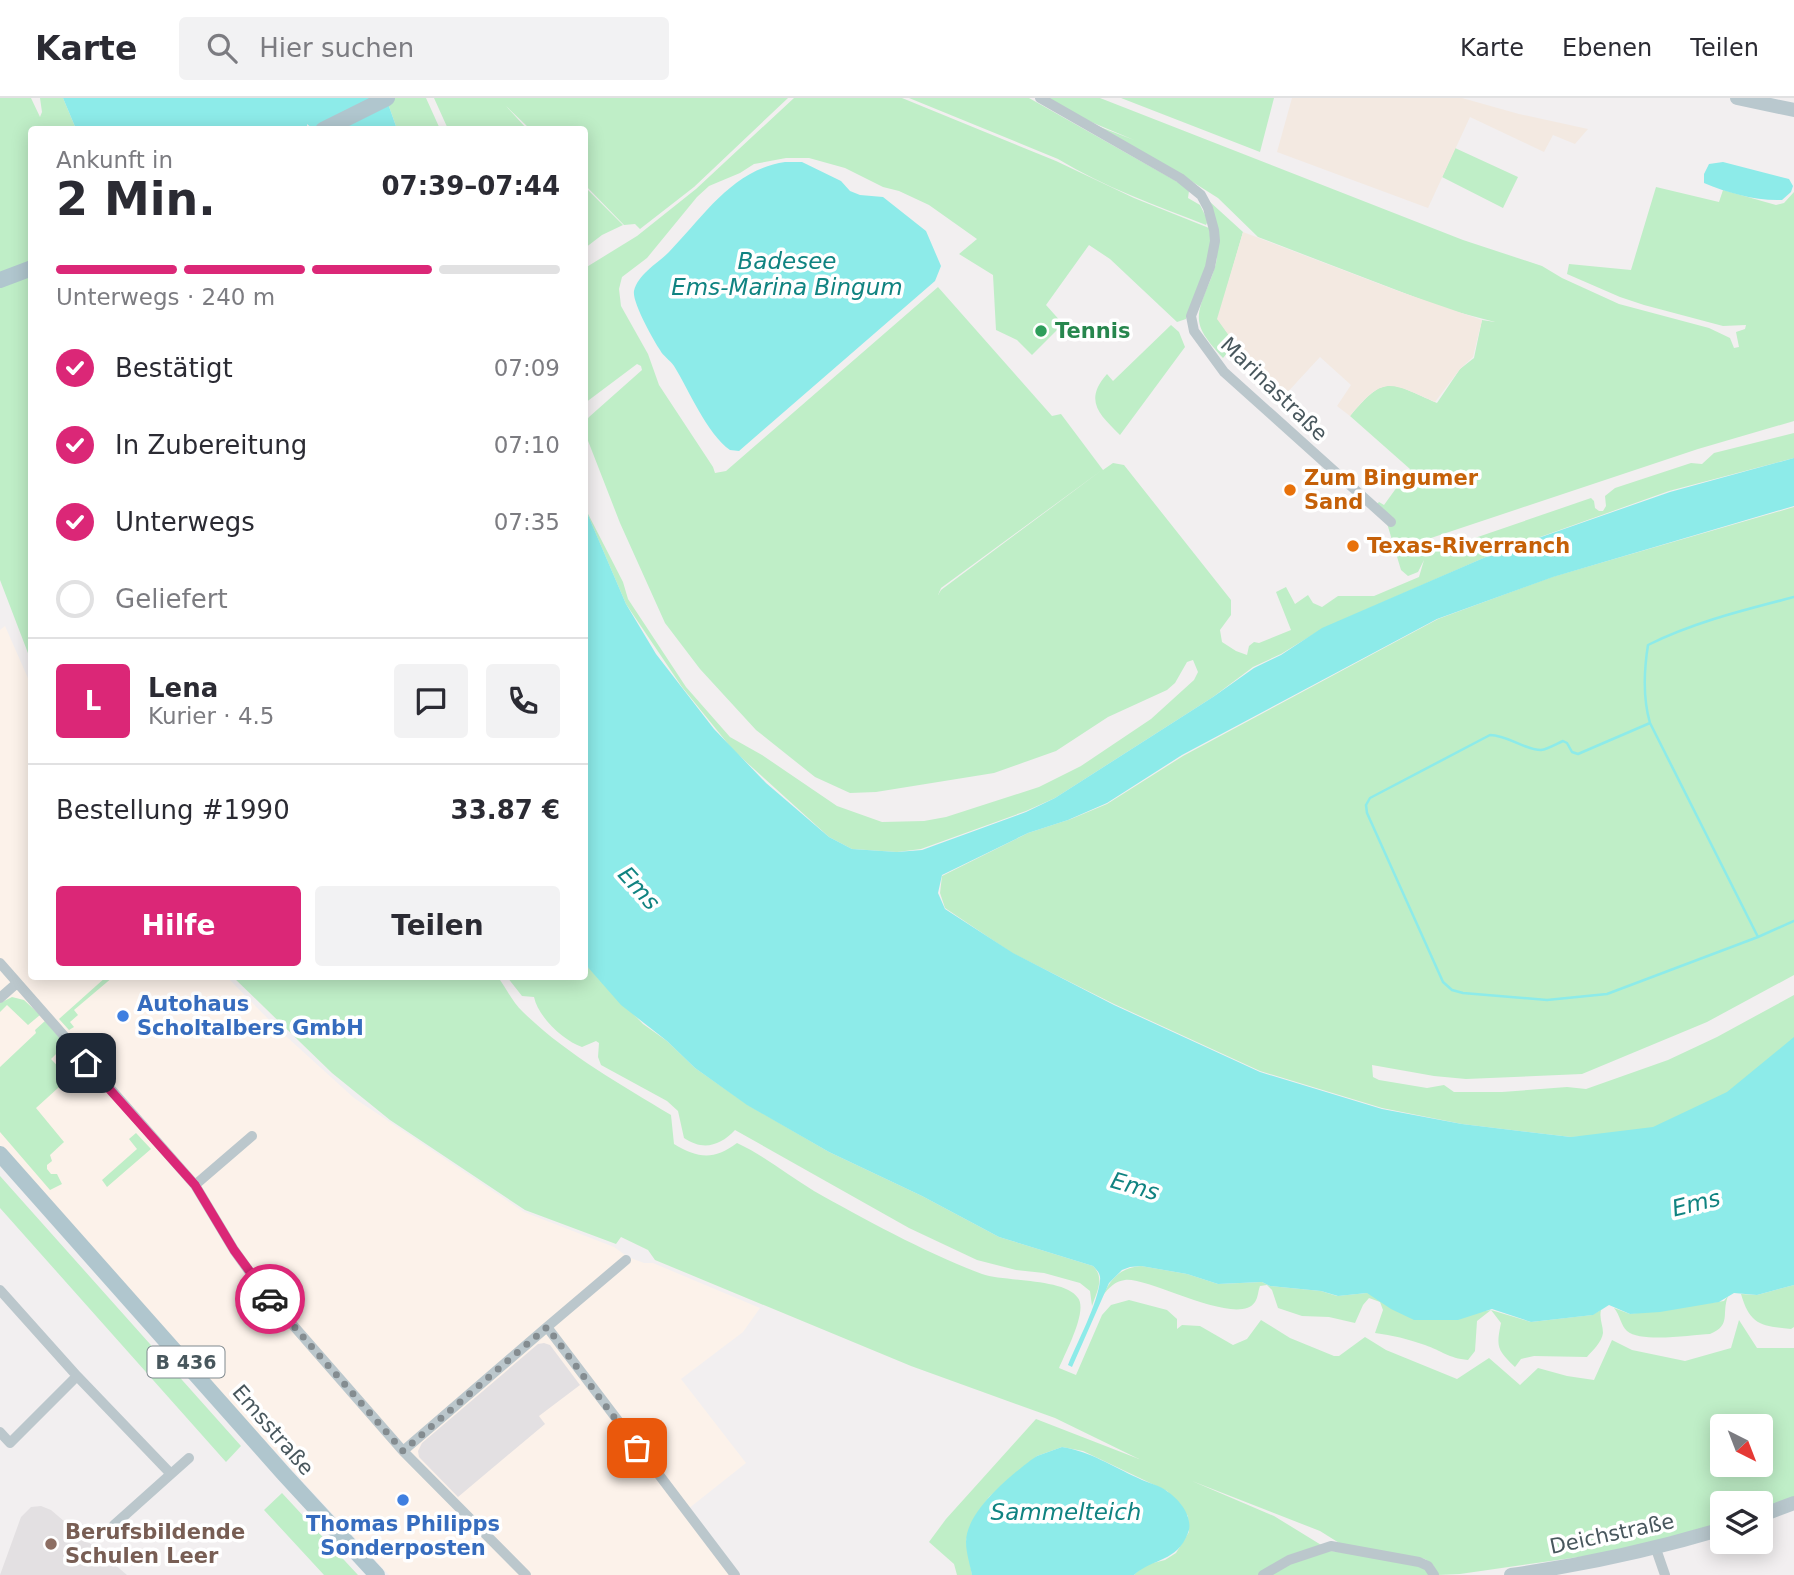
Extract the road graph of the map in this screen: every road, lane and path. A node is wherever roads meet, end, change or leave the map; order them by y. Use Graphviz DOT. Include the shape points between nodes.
graph roads {
  1 [pos="387,98"];
  2 [pos="1040,98"];
  3 [pos="1737,98"];
  4 [pos="1794,110"];
  5 [pos="331,126"];
  6 [pos="28,270"];
  7 [pos="0,280"];
  8 [pos="1391,523"];
  9 [pos="0,963"];
  10 [pos="17,983"];
  11 [pos="0,998"];
  12 [pos="252,1136"];
  13 [pos="0,1154"];
  14 [pos="195,1185"];
  15 [pos="626,1260"];
  16 [pos="0,1290"];
  17 [pos="547,1327"];
  18 [pos="77,1376"];
  19 [pos="0,1432"];
  20 [pos="403,1451"];
  21 [pos="189,1458"];
  22 [pos="171,1474"];
  23 [pos="1794,1503"];
  24 [pos="1773,1511"];
  25 [pos="114,1525"];
  26 [pos="1710,1533"];
  27 [pos="1656,1549"];
  28 [pos="377,1575"];
  29 [pos="526,1575"];
  30 [pos="735,1575"];
  31 [pos="1263,1575"];
  32 [pos="1434,1575"];
  33 [pos="1511,1575"];
  34 [pos="1665,1575"];
  1 -- 5 [label="main road"];
  2 -- 8 [label="street, Marinastraße" via="1200,194 1209,208 1215,241 1191,316 1194,331 1224,372"];
  3 -- 4 [label="main road"];
  6 -- 7 [label="main road"];
  9 -- 10 [label="street"];
  10 -- 11 [label="street"];
  10 -- 14 [label="street"];
  12 -- 14 [label="street"];
  13 -- 28 [label="main road, Emsstraße / B 436"];
  14 -- 20 [label="street" via="264,1292"];
  15 -- 17 [label="street"];
  16 -- 18 [label="street"];
  17 -- 20 [label="street"];
  17 -- 30 [label="street"];
  18 -- 19 [label="street" via="10,1443"];
  18 -- 22 [label="street"];
  20 -- 29 [label="street"];
  21 -- 22 [label="street"];
  22 -- 25 [label="street"];
  23 -- 24 [label="main road"];
  26 -- 27 [label="main road, Deichstraße"];
  27 -- 33 [label="main road, Deichstraße"];
  27 -- 34 [label="street"];
  31 -- 32 [label="street" via="1289,1560 1331,1546 1419,1562"];
}
